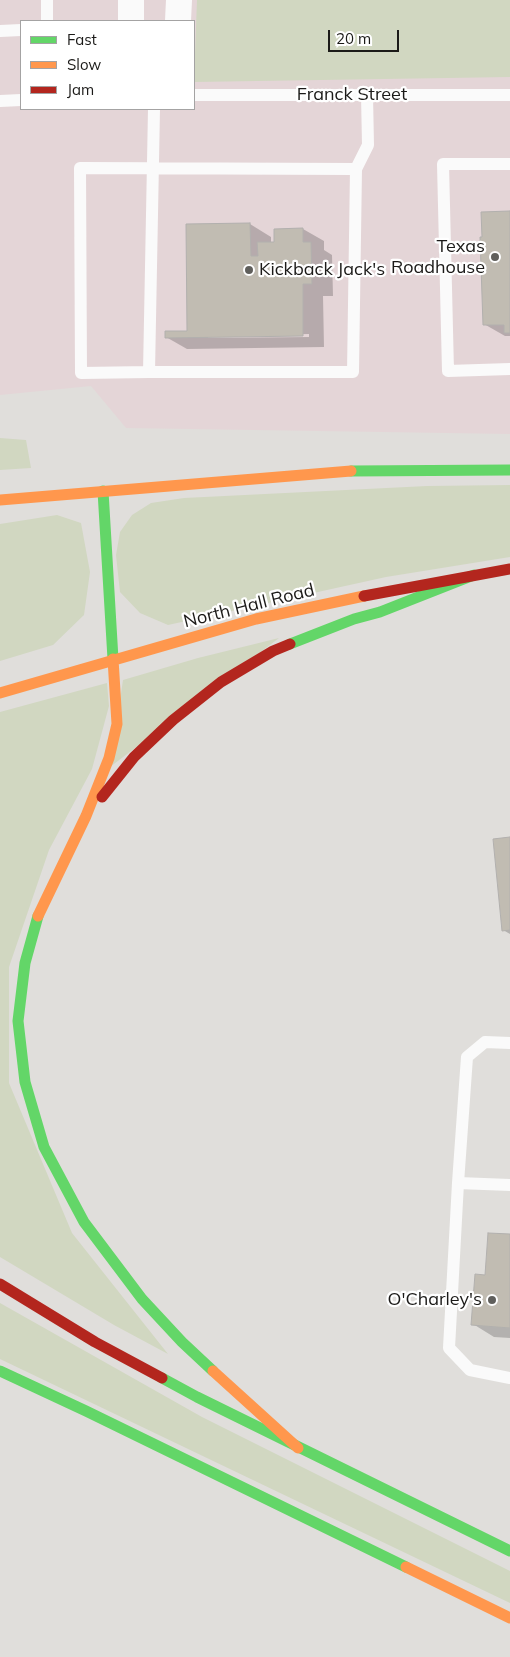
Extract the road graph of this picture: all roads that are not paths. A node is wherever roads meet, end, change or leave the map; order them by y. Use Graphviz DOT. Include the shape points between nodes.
graph roads {
  1 [pos="47,0"];
  2 [pos="131,0"];
  3 [pos="178,0"];
  4 [pos="46,20"];
  5 [pos="131,20"];
  6 [pos="178,20"];
  7 [pos="20,30"];
  8 [pos="0,31"];
  9 [pos="195,95"];
  10 [pos="367,95"];
  11 [pos="510,95"];
  12 [pos="20,100"];
  13 [pos="0,101"];
  14 [pos="154,110"];
  15 [pos="510,164"];
  16 [pos="153,168"];
  17 [pos="356,168"];
  18 [pos="510,369"];
  19 [pos="149,372"];
  20 [pos="510,470"];
  21 [pos="103,491"];
  22 [pos="0,500"];
  23 [pos="510,569"];
  24 [pos="474,575"];
  25 [pos="113,660"];
  26 [pos="0,693"];
  27 [pos="86,816"];
  28 [pos="510,1043"];
  29 [pos="458,1183"];
  30 [pos="510,1185"];
  31 [pos="0,1284"];
  32 [pos="0,1371"];
  33 [pos="510,1378"];
  34 [pos="298,1448"];
  35 [pos="510,1551"];
  36 [pos="510,1618"];
  1 -- 4 [label="lane"];
  2 -- 5 [label="street"];
  3 -- 6 [label="street"];
  7 -- 8 [label="lane"];
  9 -- 10 [label="lane, Franck Street"];
  10 -- 11 [label="lane, Franck Street"];
  10 -- 17 [label="lane" via="368,145"];
  12 -- 13 [label="lane"];
  14 -- 16 [label="lane"];
  15 -- 18 [label="lane" via="443,164 448,371"];
  16 -- 17 [label="lane"];
  16 -- 19 [label="lane"];
  16 -- 19 [label="lane" via="80,168 81,373"];
  17 -- 19 [label="lane" via="353,372"];
  20 -- 21 [label="main road" via="360,470"];
  21 -- 22 [label="main road"];
  21 -- 25 [label="main road"];
  23 -- 24 [label="main road, North Hall Road"];
  24 -- 25 [label="main road, North Hall Road" via="256,619"];
  24 -- 27 [label="main road" via="273,651 221,682 173,720 134,758"];
  25 -- 26 [label="main road, North Hall Road"];
  25 -- 27 [label="main road" via="117,724 109,758"];
  27 -- 34 [label="main road" via="40,912 25,963 18,1021 25,1082 44,1146 84,1222 142,1299 182,1342"];
  28 -- 29 [label="lane" via="485,1042 467,1057"];
  29 -- 30 [label="lane"];
  29 -- 33 [label="lane" via="449,1348 470,1370"];
  31 -- 34 [label="main road" via="95,1342"];
  32 -- 36 [label="main road"];
  34 -- 35 [label="main road"];
}
